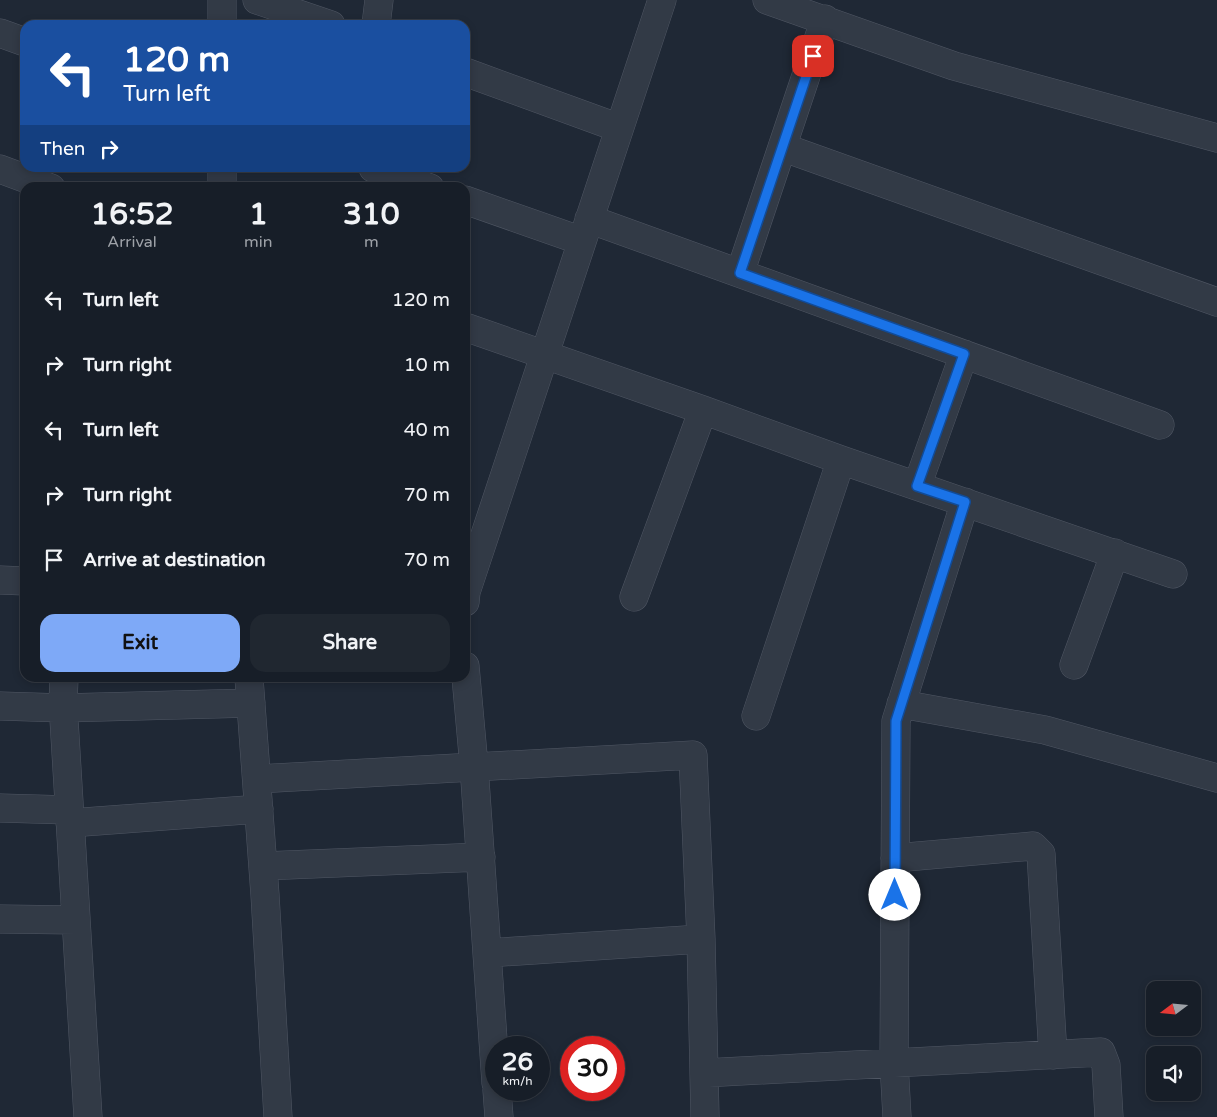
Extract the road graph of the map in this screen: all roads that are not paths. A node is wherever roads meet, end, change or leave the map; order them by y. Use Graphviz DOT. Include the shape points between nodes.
graph roads {
  1 [pos="222,0"];
  2 [pos="257,0"];
  3 [pos="379,0"];
  4 [pos="662,0"];
  5 [pos="767,0"];
  6 [pos="825,19"];
  7 [pos="222,20"];
  8 [pos="316,20"];
  9 [pos="377,20"];
  10 [pos="0,33"];
  11 [pos="20,40"];
  12 [pos="470,74"];
  13 [pos="619,128"];
  14 [pos="1217,138"];
  15 [pos="782,147"];
  16 [pos="0,169"];
  17 [pos="384,172"];
  18 [pos="35,182"];
  19 [pos="413,182"];
  20 [pos="470,201"];
  21 [pos="585,230"];
  22 [pos="740,273"];
  23 [pos="1217,302"];
  24 [pos="470,329"];
  25 [pos="964,354"];
  26 [pos="544,355"];
  27 [pos="703,410"];
  28 [pos="1160,425"];
  29 [pos="841,460"];
  30 [pos="917,486"];
  31 [pos="965,502"];
  32 [pos="1114,554"];
  33 [pos="1173,574"];
  34 [pos="0,580"];
  35 [pos="470,580"];
  36 [pos="20,581"];
  37 [pos="634,597"];
  38 [pos="1074,665"];
  39 [pos="64,682"];
  40 [pos="466,682"];
  41 [pos="250,690"];
  42 [pos="901,704"];
  43 [pos="0,706"];
  44 [pos="63,708"];
  45 [pos="756,716"];
  46 [pos="474,766"];
  47 [pos="256,778"];
  48 [pos="1217,778"];
  49 [pos="0,808"];
  50 [pos="259,809"];
  51 [pos="69,817"];
  52 [pos="481,857"];
  53 [pos="895,858"];
  54 [pos="263,866"];
  55 [pos="0,919"];
  56 [pos="76,920"];
  57 [pos="701,939"];
  58 [pos="487,953"];
  59 [pos="493,1036"];
  60 [pos="1053,1055"];
  61 [pos="894,1063"];
  62 [pos="704,1073"];
  63 [pos="498,1101"];
  64 [pos="88,1117"];
  65 [pos="278,1117"];
  66 [pos="499,1117"];
  67 [pos="705,1117"];
  68 [pos="897,1117"];
  69 [pos="1109,1117"];
  1 -- 7 [label="street"];
  2 -- 8 [label="street"];
  3 -- 9 [label="street"];
  4 -- 13 [label="street"];
  5 -- 6 [label="street"];
  6 -- 14 [label="street" via="954,66"];
  6 -- 15 [label="street"];
  10 -- 11 [label="street"];
  12 -- 13 [label="street"];
  13 -- 21 [label="street"];
  15 -- 22 [label="street"];
  15 -- 23 [label="street"];
  16 -- 18 [label="street"];
  17 -- 19 [label="street"];
  20 -- 21 [label="street"];
  21 -- 22 [label="street"];
  21 -- 26 [label="street"];
  22 -- 25 [label="street"];
  24 -- 26 [label="street"];
  25 -- 28 [label="street"];
  25 -- 30 [label="street"];
  26 -- 27 [label="street"];
  26 -- 35 [label="street"];
  27 -- 29 [label="street"];
  27 -- 37 [label="street"];
  29 -- 30 [label="street"];
  29 -- 45 [label="street"];
  30 -- 31 [label="street"];
  31 -- 32 [label="street"];
  31 -- 42 [label="street"];
  32 -- 33 [label="street"];
  32 -- 38 [label="street"];
  34 -- 36 [label="street"];
  39 -- 44 [label="street"];
  40 -- 46 [label="street"];
  41 -- 44 [label="street"];
  41 -- 47 [label="street"];
  42 -- 48 [label="street" via="1045,730"];
  42 -- 53 [label="street" via="896,721"];
  43 -- 44 [label="street"];
  44 -- 51 [label="street"];
  46 -- 47 [label="street"];
  46 -- 52 [label="street"];
  46 -- 57 [label="street" via="693,755"];
  47 -- 50 [label="street"];
  49 -- 51 [label="street"];
  50 -- 51 [label="street"];
  50 -- 54 [label="street"];
  51 -- 56 [label="street"];
  52 -- 54 [label="street"];
  52 -- 58 [label="street"];
  53 -- 60 [label="street" via="1034,846 1041,854"];
  53 -- 61 [label="street"];
  54 -- 65 [label="street"];
  55 -- 56 [label="street"];
  56 -- 64 [label="street"];
  57 -- 58 [label="street"];
  57 -- 62 [label="street"];
  58 -- 59 [label="street"];
  60 -- 61 [label="street"];
  60 -- 69 [label="street" via="1101,1052 1106,1065"];
  61 -- 62 [label="street"];
  61 -- 68 [label="street"];
  62 -- 67 [label="street"];
  63 -- 66 [label="street"];
}
